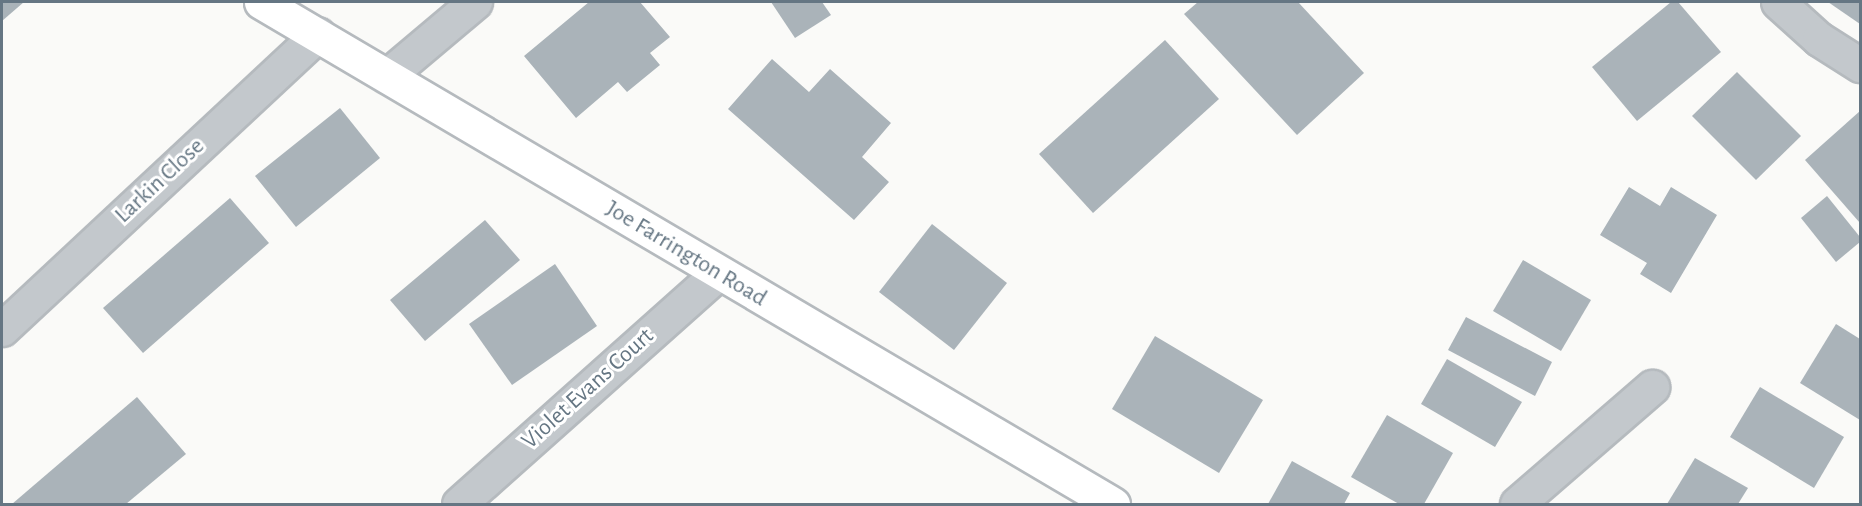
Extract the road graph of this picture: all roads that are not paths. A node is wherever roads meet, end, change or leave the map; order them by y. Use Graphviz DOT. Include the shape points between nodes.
graph roads {
  1 [pos="261,2"];
  2 [pos="475,2"];
  3 [pos="1778,2"];
  4 [pos="318,34"];
  5 [pos="1860,65"];
  6 [pos="387,76"];
  7 [pos="718,273"];
  8 [pos="2,329"];
  9 [pos="1652,387"];
  10 [pos="459,504"];
  11 [pos="1109,504"];
  12 [pos="1517,504"];
  1 -- 4 [label="main road, Joe Farrington Road"];
  2 -- 6 [label="street"];
  3 -- 5 [label="street" via="1819,39"];
  4 -- 6 [label="main road, Joe Farrington Road"];
  4 -- 8 [label="street, Larkin Close"];
  6 -- 7 [label="main road, Joe Farrington Road"];
  7 -- 10 [label="street, Violet Evans Court"];
  7 -- 11 [label="main road, Joe Farrington Road"];
  9 -- 12 [label="street"];
}
